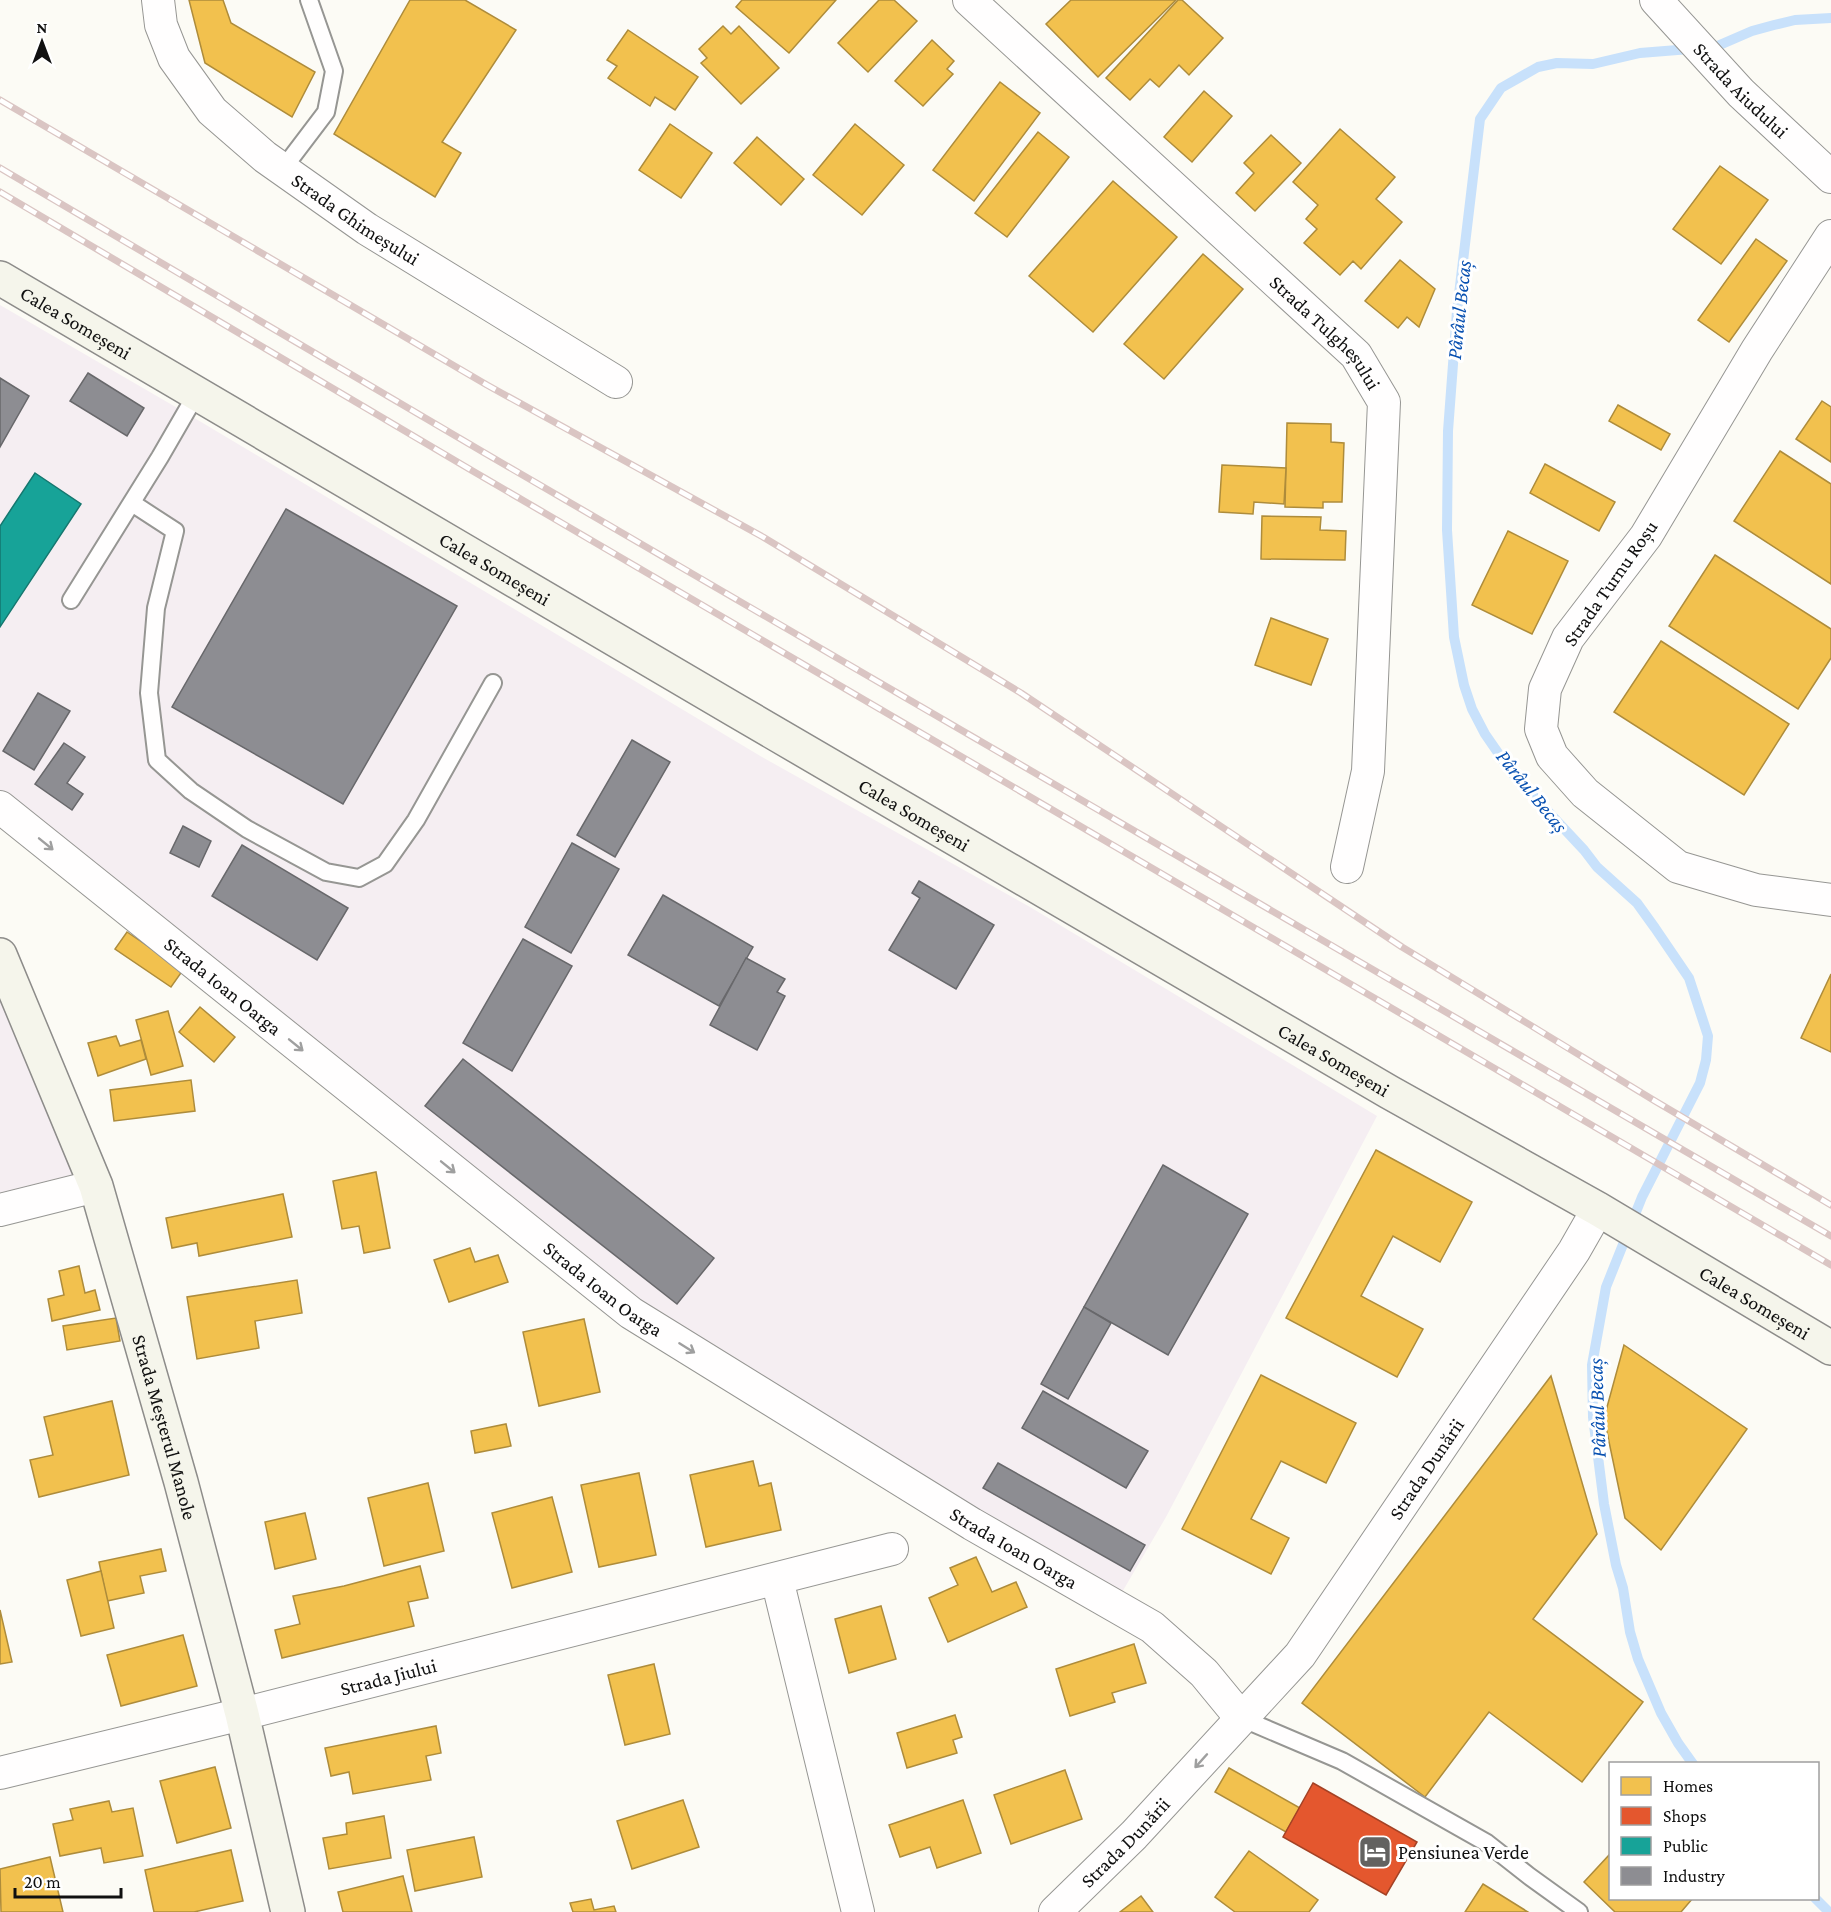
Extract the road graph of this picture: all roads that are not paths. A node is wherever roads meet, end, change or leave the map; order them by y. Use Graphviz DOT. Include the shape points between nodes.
graph roads {
  1 [pos="158,0"];
  2 [pos="309,0"];
  3 [pos="969,0"];
  4 [pos="1656,0"];
  5 [pos="282,170"];
  6 [pos="1831,177"];
  7 [pos="1831,236"];
  8 [pos="0,278"];
  9 [pos="616,382"];
  10 [pos="197,393"];
  11 [pos="132,503"];
  12 [pos="71,600"];
  13 [pos="493,683"];
  14 [pos="0,807"];
  15 [pos="1347,867"];
  16 [pos="1831,900"];
  17 [pos="0,955"];
  18 [pos="96,1186"];
  19 [pos="0,1210"];
  20 [pos="1602,1212"];
  21 [pos="1831,1348"];
  22 [pos="892,1550"];
  23 [pos="777,1579"];
  24 [pos="242,1714"];
  25 [pos="1241,1718"];
  26 [pos="0,1773"];
  27 [pos="288,1912"];
  28 [pos="858,1912"];
  29 [pos="1055,1912"];
  30 [pos="1580,1912"];
  1 -- 5 [label="street, Strada Ghimeșului" via="161,25 174,57 212,111"];
  2 -- 5 [label="lane" via="334,71 326,112"];
  3 -- 15 [label="street, Strada Tulgheșului" via="1356,355 1384,402 1368,771"];
  4 -- 6 [label="street, Strada Aiudului" via="1741,93"];
  5 -- 9 [label="street, Strada Ghimeșului" via="367,229"];
  7 -- 16 [label="street, Strada Turnu Roșu" via="1757,350 1646,536 1568,639 1545,689 1540,729 1552,756 1585,793 1678,867 1756,890"];
  8 -- 10 [label="main road, Calea Someșeni"];
  10 -- 11 [label="lane"];
  10 -- 20 [label="main road, Calea Someșeni" via="715,699"];
  11 -- 12 [label="lane"];
  11 -- 13 [label="lane" via="175,531 156,608 149,693 157,760 191,791 238,823 326,872 359,878 385,864 416,820"];
  14 -- 25 [label="street, Strada Ioan Oarga, one-way" via="631,1313 972,1524 1152,1627 1204,1673"];
  17 -- 18 [label="main road, Strada Meșterul Manole"];
  18 -- 19 [label="street"];
  18 -- 24 [label="main road, Strada Meșterul Manole" via="182,1482"];
  20 -- 21 [label="main road, Calea Someșeni"];
  20 -- 25 [label="street, Strada Dunării" via="1300,1655"];
  22 -- 23 [label="street, Strada Jiului"];
  23 -- 24 [label="street, Strada Jiului"];
  23 -- 28 [label="street"];
  24 -- 26 [label="street, Strada Jiului"];
  24 -- 27 [label="main road, Strada Meșterul Manole"];
  25 -- 29 [label="street, Strada Dunării, one-way" via="1134,1835"];
  25 -- 30 [label="lane" via="1342,1761 1487,1843"];
}
